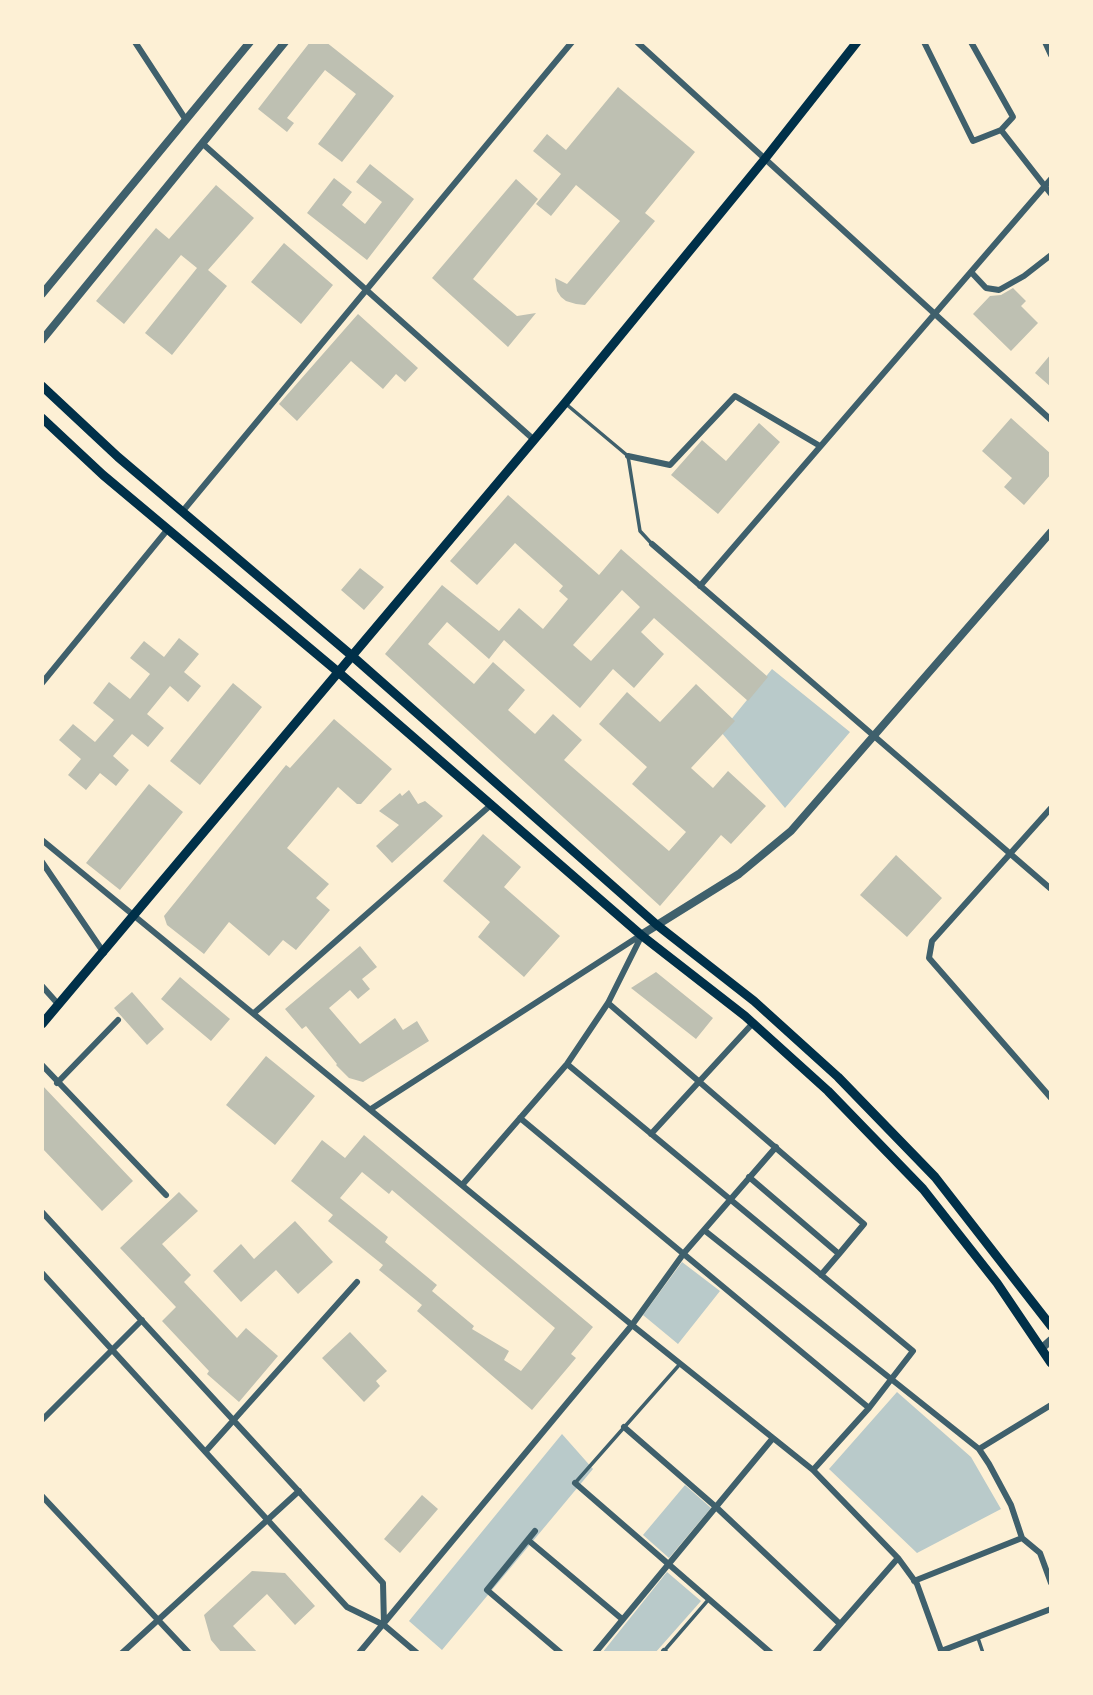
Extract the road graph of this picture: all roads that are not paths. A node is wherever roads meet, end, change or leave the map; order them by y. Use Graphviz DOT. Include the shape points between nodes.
graph roads {
  1 [pos="135,42"];
  2 [pos="250,42"];
  3 [pos="285,42"];
  4 [pos="572,42"];
  5 [pos="637,42"];
  6 [pos="856,42"];
  7 [pos="924,42"];
  8 [pos="971,42"];
  9 [pos="1045,42"];
  10 [pos="1051,55"];
  11 [pos="186,120"];
  12 [pos="1001,130"];
  13 [pos="203,144"];
  14 [pos="764,160"];
  15 [pos="1051,179"];
  16 [pos="1044,187"];
  17 [pos="1051,194"];
  18 [pos="1051,255"];
  19 [pos="971,272"];
  20 [pos="365,289"];
  21 [pos="42,295"];
  22 [pos="935,314"];
  23 [pos="42,340"];
  24 [pos="42,386"];
  25 [pos="565,402"];
  26 [pos="42,418"];
  27 [pos="1051,420"];
  28 [pos="533,438"];
  29 [pos="820,446"];
  30 [pos="628,456"];
  31 [pos="182,512"];
  32 [pos="168,529"];
  33 [pos="1051,532"];
  34 [pos="652,544"];
  35 [pos="701,586"];
  36 [pos="351,655"];
  37 [pos="337,671"];
  38 [pos="42,683"];
  39 [pos="874,737"];
  40 [pos="492,804"];
  41 [pos="1051,808"];
  42 [pos="42,840"];
  43 [pos="1011,854"];
  44 [pos="42,862"];
  45 [pos="1051,889"];
  46 [pos="135,916"];
  47 [pos="657,925"];
  48 [pos="641,935"];
  49 [pos="104,953"];
  50 [pos="42,985"];
  51 [pos="608,1003"];
  52 [pos="58,1004"];
  53 [pos="254,1013"];
  54 [pos="118,1020"];
  55 [pos="753,1023"];
  56 [pos="42,1024"];
  57 [pos="567,1064"];
  58 [pos="42,1065"];
  59 [pos="57,1083"];
  60 [pos="699,1083"];
  61 [pos="1051,1098"];
  62 [pos="372,1109"];
  63 [pos="520,1118"];
  64 [pos="651,1134"];
  65 [pos="775,1147"];
  66 [pos="749,1177"];
  67 [pos="463,1184"];
  68 [pos="166,1195"];
  69 [pos="730,1199"];
  70 [pos="42,1212"];
  71 [pos="704,1230"];
  72 [pos="684,1253"];
  73 [pos="839,1254"];
  74 [pos="42,1273"];
  75 [pos="821,1275"];
  76 [pos="357,1282"];
  77 [pos="142,1321"];
  78 [pos="632,1325"];
  79 [pos="1051,1326"];
  80 [pos="1051,1340"];
  81 [pos="1042,1348"];
  82 [pos="112,1349"];
  83 [pos="1051,1363"];
  84 [pos="680,1364"];
  85 [pos="891,1381"];
  86 [pos="1051,1405"];
  87 [pos="869,1408"];
  88 [pos="42,1420"];
  89 [pos="234,1421"];
  90 [pos="624,1427"];
  91 [pos="773,1438"];
  92 [pos="979,1449"];
  93 [pos="206,1451"];
  94 [pos="813,1470"];
  95 [pos="575,1483"];
  96 [pos="299,1491"];
  97 [pos="42,1496"];
  98 [pos="716,1507"];
  99 [pos="268,1519"];
  100 [pos="535,1531"];
  101 [pos="1022,1538"];
  102 [pos="528,1540"];
  103 [pos="898,1558"];
  104 [pos="668,1565"];
  105 [pos="914,1581"];
  106 [pos="1051,1583"];
  107 [pos="709,1600"];
  108 [pos="1051,1609"];
  109 [pos="622,1619"];
  110 [pos="158,1620"];
  111 [pos="840,1624"];
  112 [pos="384,1625"];
  113 [pos="977,1636"];
  114 [pos="664,1652"];
  115 [pos="942,1652"];
  116 [pos="122,1653"];
  117 [pos="189,1653"];
  118 [pos="359,1653"];
  119 [pos="417,1653"];
  120 [pos="561,1653"];
  121 [pos="595,1653"];
  122 [pos="771,1653"];
  123 [pos="815,1653"];
  124 [pos="983,1653"];
  1 -- 11 [label="street"];
  2 -- 11 [label="street"];
  3 -- 13 [label="street"];
  4 -- 20 [label="street"];
  5 -- 14 [label="street"];
  6 -- 14 [label="main road"];
  7 -- 12 [label="street" via="973,141"];
  8 -- 12 [label="street" via="1013,117"];
  9 -- 10 [label="street"];
  11 -- 21 [label="street"];
  12 -- 16 [label="street"];
  13 -- 20 [label="street"];
  13 -- 23 [label="street"];
  14 -- 22 [label="street"];
  14 -- 25 [label="main road"];
  15 -- 16 [label="street"];
  16 -- 17 [label="street"];
  16 -- 19 [label="street"];
  18 -- 19 [label="street" via="999,290 986,288"];
  19 -- 22 [label="street"];
  20 -- 28 [label="street"];
  20 -- 31 [label="street"];
  22 -- 27 [label="street"];
  22 -- 29 [label="street"];
  24 -- 31 [label="main road"];
  25 -- 28 [label="main road"];
  25 -- 30 [label="lane"];
  26 -- 32 [label="main road"];
  28 -- 36 [label="main road"];
  29 -- 30 [label="street" via="735,396 670,465"];
  29 -- 35 [label="street"];
  30 -- 34 [label="lane" via="640,530"];
  31 -- 36 [label="main road"];
  32 -- 37 [label="main road"];
  32 -- 38 [label="street"];
  33 -- 39 [label="street"];
  34 -- 35 [label="street"];
  35 -- 39 [label="street"];
  36 -- 37 [label="main road"];
  36 -- 47 [label="main road"];
  37 -- 40 [label="main road"];
  37 -- 46 [label="main road"];
  39 -- 43 [label="street"];
  39 -- 47 [label="street" via="791,831 738,874"];
  40 -- 48 [label="main road"];
  40 -- 53 [label="street"];
  41 -- 43 [label="street"];
  42 -- 46 [label="street"];
  43 -- 45 [label="street"];
  43 -- 61 [label="street" via="932,941 929,958"];
  44 -- 49 [label="street"];
  46 -- 49 [label="main road"];
  46 -- 53 [label="street"];
  47 -- 48 [label="street"];
  47 -- 79 [label="main road" via="754,1001 838,1077 935,1177"];
  48 -- 51 [label="street"];
  48 -- 55 [label="main road"];
  48 -- 62 [label="street"];
  49 -- 52 [label="main road"];
  50 -- 52 [label="street"];
  51 -- 57 [label="street"];
  51 -- 60 [label="street"];
  52 -- 56 [label="main road"];
  53 -- 62 [label="street"];
  54 -- 59 [label="street"];
  55 -- 60 [label="street"];
  55 -- 81 [label="main road" via="828,1091 923,1189"];
  57 -- 63 [label="street"];
  57 -- 64 [label="street"];
  58 -- 59 [label="street"];
  59 -- 68 [label="street"];
  60 -- 64 [label="street"];
  60 -- 65 [label="street"];
  62 -- 67 [label="street"];
  63 -- 67 [label="street"];
  63 -- 72 [label="street"];
  64 -- 69 [label="street"];
  65 -- 66 [label="street"];
  65 -- 73 [label="street" via="864,1224"];
  66 -- 69 [label="street"];
  66 -- 73 [label="street"];
  67 -- 78 [label="street"];
  69 -- 71 [label="street"];
  69 -- 75 [label="street"];
  70 -- 77 [label="street"];
  71 -- 72 [label="street"];
  71 -- 85 [label="street"];
  72 -- 78 [label="street"];
  72 -- 87 [label="street"];
  73 -- 75 [label="street"];
  74 -- 82 [label="street"];
  75 -- 85 [label="street" via="913,1351"];
  76 -- 89 [label="street"];
  77 -- 82 [label="street"];
  77 -- 89 [label="street"];
  78 -- 84 [label="street"];
  78 -- 112 [label="street"];
  80 -- 81 [label="street"];
  81 -- 83 [label="main road"];
  82 -- 88 [label="street"];
  82 -- 93 [label="street"];
  84 -- 90 [label="lane"];
  84 -- 91 [label="street"];
  85 -- 87 [label="street"];
  85 -- 92 [label="street"];
  86 -- 92 [label="street"];
  87 -- 94 [label="street"];
  89 -- 93 [label="street"];
  89 -- 96 [label="street"];
  90 -- 95 [label="lane"];
  90 -- 98 [label="street"];
  91 -- 94 [label="street"];
  91 -- 98 [label="street"];
  92 -- 101 [label="street" via="1011,1505"];
  93 -- 99 [label="street"];
  94 -- 103 [label="street"];
  95 -- 104 [label="street"];
  96 -- 99 [label="street"];
  96 -- 112 [label="street" via="383,1583"];
  97 -- 110 [label="street"];
  98 -- 104 [label="street"];
  98 -- 111 [label="street"];
  99 -- 110 [label="street"];
  99 -- 112 [label="street" via="347,1607"];
  100 -- 102 [label="street"];
  101 -- 105 [label="street"];
  101 -- 106 [label="street" via="1040,1553"];
  102 -- 109 [label="street"];
  102 -- 120 [label="street" via="487,1590"];
  103 -- 105 [label="street"];
  103 -- 111 [label="street"];
  104 -- 107 [label="street"];
  104 -- 109 [label="street"];
  105 -- 115 [label="street"];
  107 -- 114 [label="lane"];
  107 -- 122 [label="street"];
  108 -- 113 [label="street"];
  109 -- 121 [label="street"];
  110 -- 116 [label="street"];
  110 -- 117 [label="street"];
  111 -- 123 [label="street"];
  112 -- 118 [label="street"];
  112 -- 119 [label="street"];
  113 -- 115 [label="street"];
  113 -- 124 [label="lane"];
}
